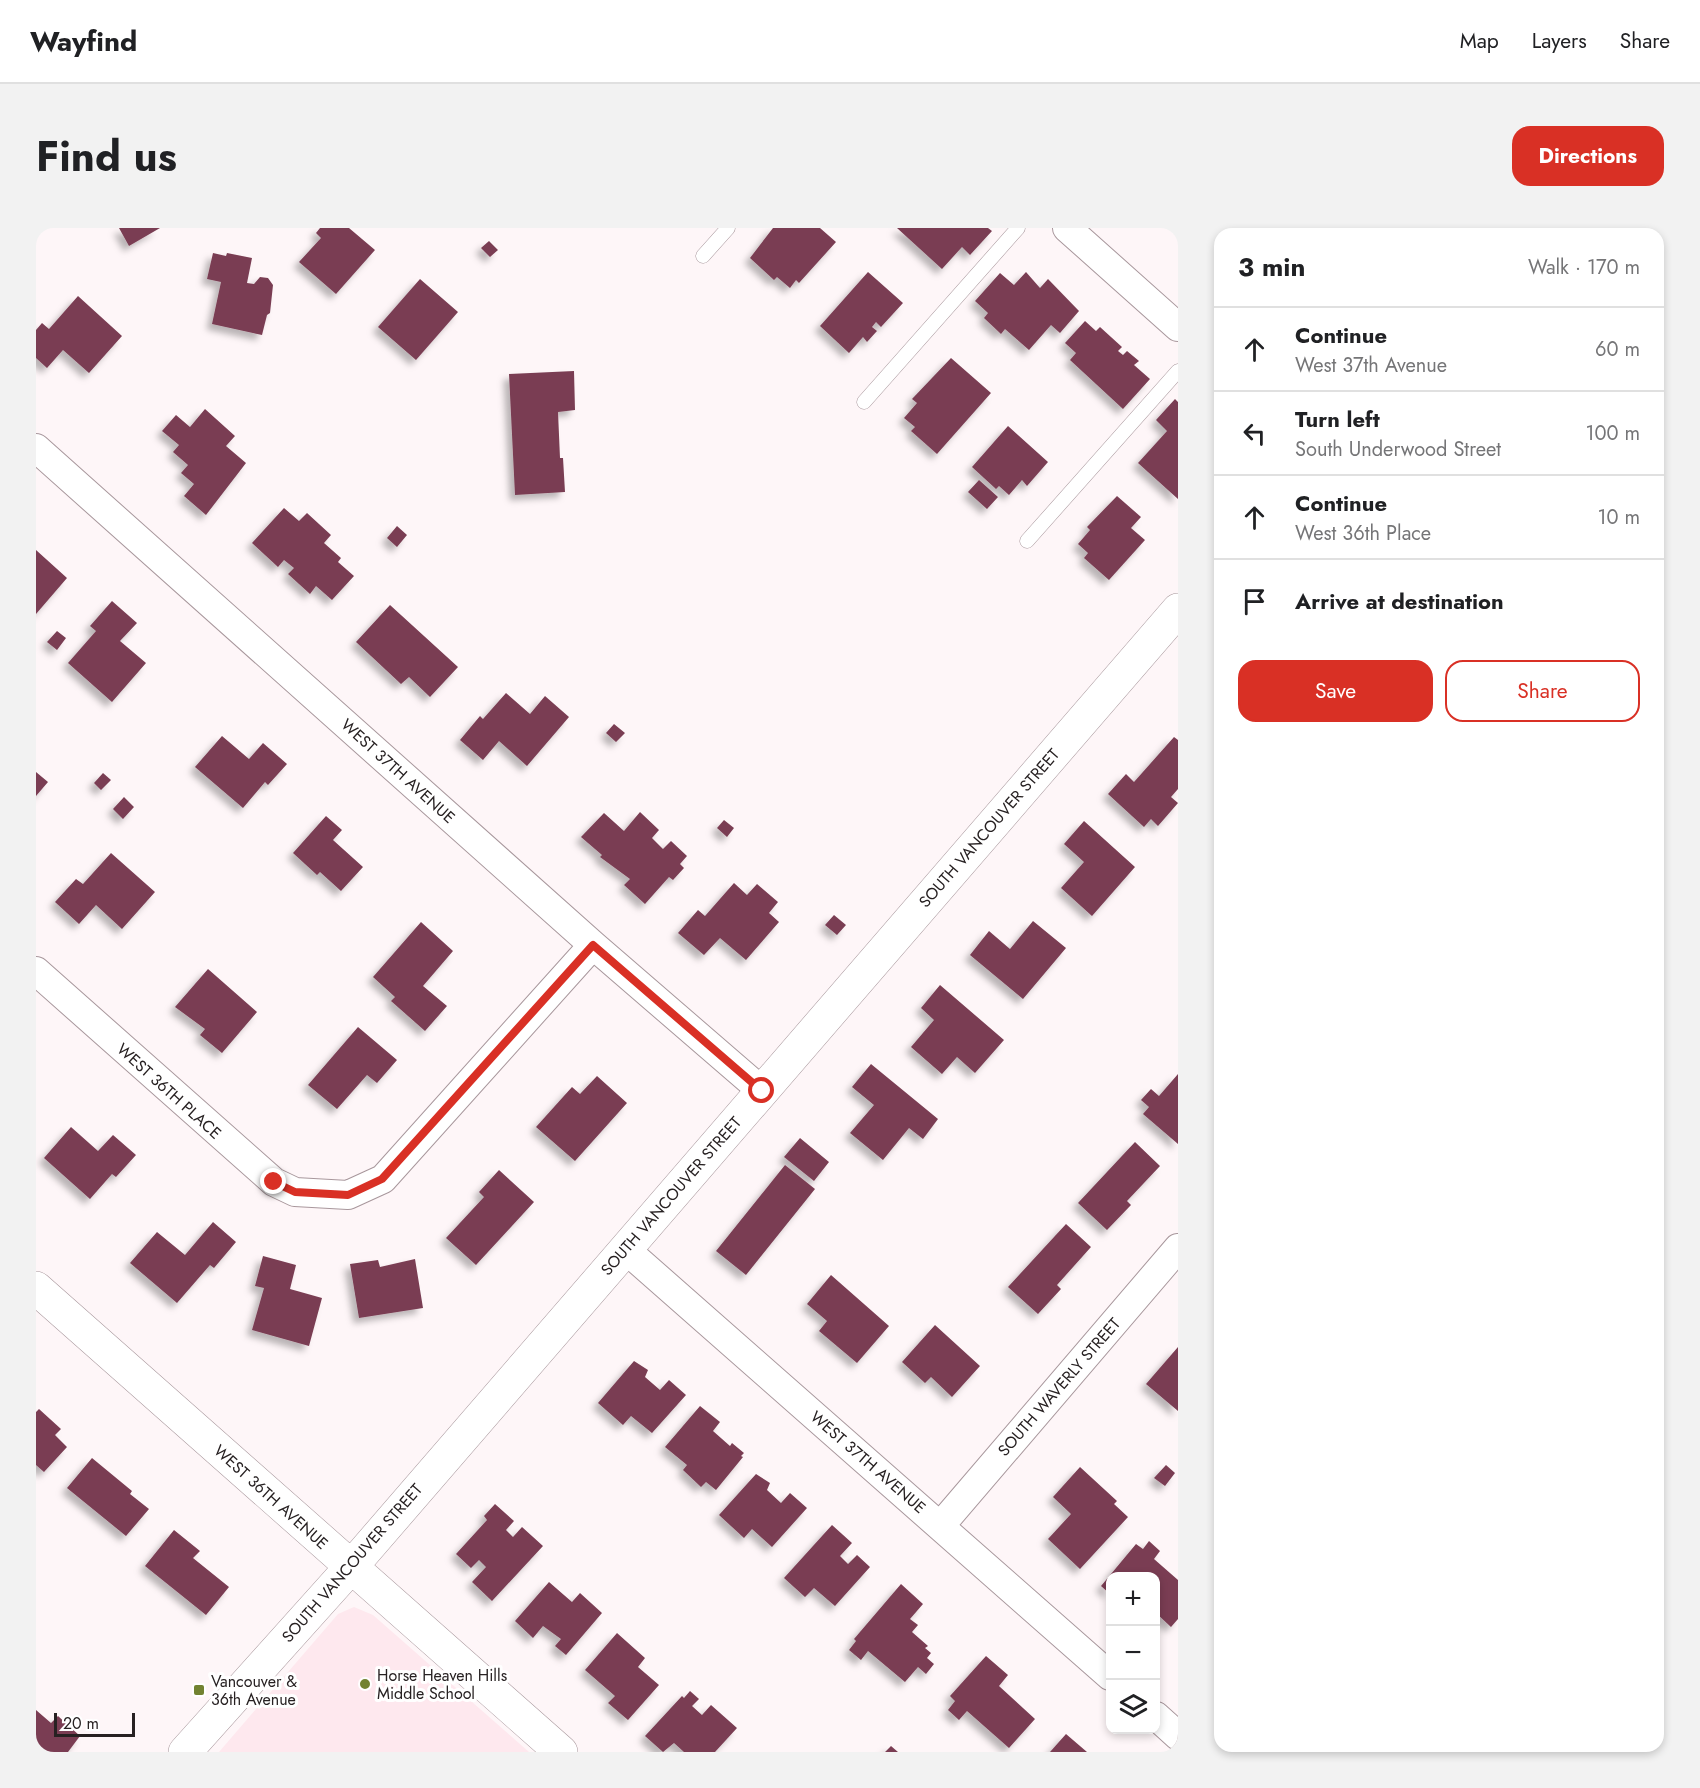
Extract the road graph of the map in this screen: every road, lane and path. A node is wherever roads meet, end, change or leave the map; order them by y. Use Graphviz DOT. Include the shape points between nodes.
graph roads {
  1 [pos="728,228"];
  2 [pos="1018,228"];
  3 [pos="1067,228"];
  4 [pos="703,256"];
  5 [pos="1178,327"];
  6 [pos="1178,370"];
  7 [pos="864,402"];
  8 [pos="36,448"];
  9 [pos="1027,541"];
  10 [pos="1178,610"];
  11 [pos="593,945"];
  12 [pos="36,971"];
  13 [pos="762,1091"];
  14 [pos="625,1250"];
  15 [pos="1176,1253"];
  16 [pos="36,1288"];
  17 [pos="941,1525"];
  18 [pos="351,1567"];
  19 [pos="1106,1672"];
  20 [pos="1160,1720"];
  21 [pos="1178,1736"];
  22 [pos="185,1752"];
  23 [pos="561,1752"];
  1 -- 4 [label="lane"];
  2 -- 7 [label="lane"];
  3 -- 5 [label="street"];
  6 -- 9 [label="lane"];
  8 -- 11 [label="street, WEST 37TH AVENUE"];
  10 -- 13 [label="street, SOUTH VANCOUVER STREET"];
  11 -- 12 [label="street, WEST 36TH PLACE" via="382,1179 348,1195 295,1192 274,1182"];
  11 -- 13 [label="street, WEST 37TH AVENUE"];
  13 -- 14 [label="street, SOUTH VANCOUVER STREET"];
  14 -- 17 [label="street, WEST 37TH AVENUE"];
  14 -- 18 [label="street, SOUTH VANCOUVER STREET"];
  15 -- 17 [label="street, SOUTH WAVERLY STREET"];
  16 -- 18 [label="street, WEST 36TH AVENUE"];
  17 -- 19 [label="street, WEST 37TH AVENUE"];
  18 -- 22 [label="street, SOUTH VANCOUVER STREET"];
  18 -- 23 [label="street, WEST 36TH AVENUE"];
  20 -- 21 [label="street"];
}
